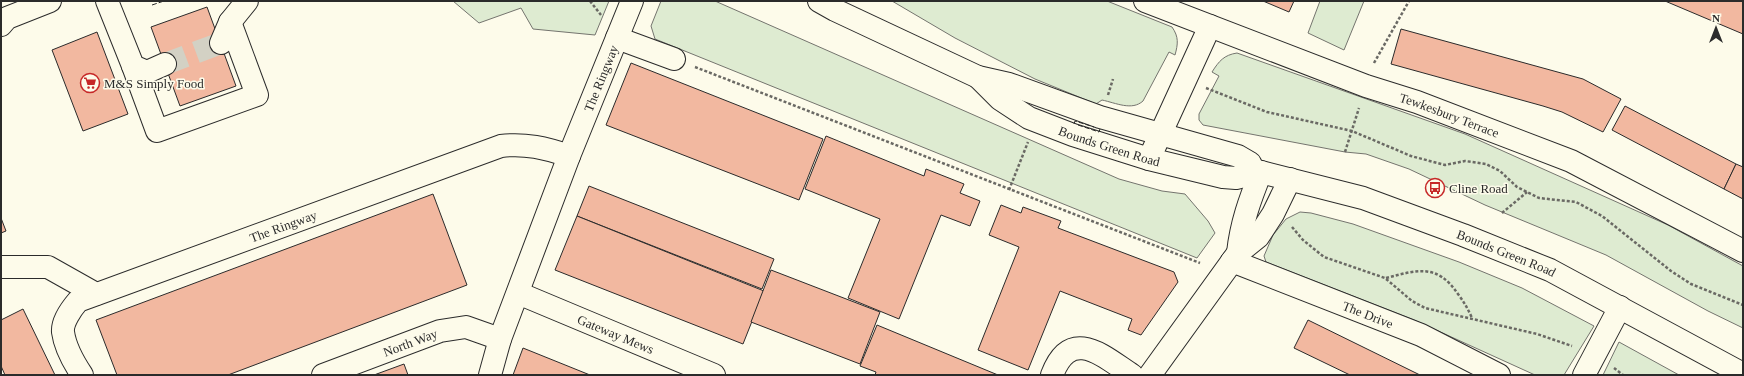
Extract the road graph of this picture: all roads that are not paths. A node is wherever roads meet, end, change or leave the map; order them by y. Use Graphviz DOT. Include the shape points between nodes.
graph roads {
  1 [pos="50,1"];
  2 [pos="107,1"];
  3 [pos="247,1"];
  4 [pos="632,1"];
  5 [pos="819,1"];
  6 [pos="1145,1"];
  7 [pos="3,20"];
  8 [pos="230,22"];
  9 [pos="1210,26"];
  10 [pos="617,38"];
  11 [pos="221,43"];
  12 [pos="674,59"];
  13 [pos="165,64"];
  14 [pos="133,66"];
  15 [pos="978,78"];
  16 [pos="1160,134"];
  17 [pos="569,156"];
  18 [pos="1149,159"];
  19 [pos="1257,171"];
  20 [pos="1290,179"];
  21 [pos="1743,251"];
  22 [pos="1235,257"];
  23 [pos="1,267"];
  24 [pos="518,293"];
  25 [pos="96,294"];
  26 [pos="1620,306"];
  27 [pos="500,339"];
  28 [pos="1589,366"];
  29 [pos="1743,374"];
  30 [pos="82,375"];
  31 [pos="323,375"];
  32 [pos="490,375"];
  33 [pos="714,375"];
  34 [pos="1052,375"];
  35 [pos="1132,375"];
  36 [pos="1150,375"];
  37 [pos="1499,375"];
  1 -- 7 [label="main road"];
  2 -- 14 [label="main road"];
  3 -- 8 [label="main road"];
  4 -- 10 [label="main road, The Ringway"];
  5 -- 15 [label="main road, Bounds Green Road"];
  6 -- 9 [label="main road, Tewkesbury Terrace"];
  8 -- 11 [label="main road"];
  8 -- 14 [label="main road" via="257,95 157,131"];
  9 -- 16 [label="main road"];
  9 -- 21 [label="main road, Tewkesbury Terrace" via="1571,161"];
  10 -- 12 [label="main road"];
  10 -- 17 [label="main road, The Ringway"];
  13 -- 14 [label="main road" via="147,72"];
  15 -- 16 [label="main road, Bounds Green Road" via="1009,84 1100,117"];
  15 -- 18 [label="main road, Bounds Green Road" via="1000,99 1029,118"];
  16 -- 18 [label="main road"];
  16 -- 19 [label="main road, Bounds Green Road" via="1238,156 1250,162"];
  17 -- 24 [label="main road, The Ringway"];
  17 -- 25 [label="main road, The Ringway" via="540,147 518,144 501,146"];
  18 -- 19 [label="main road, Bounds Green Road" via="1223,177 1236,178"];
  19 -- 20 [label="main road, Bounds Green Road"];
  19 -- 22 [label="main road"];
  20 -- 22 [label="main road" via="1273,214 1258,237"];
  20 -- 26 [label="main road, Bounds Green Road" via="1363,198 1464,234 1550,270"];
  22 -- 36 [label="main road"];
  22 -- 37 [label="main road, The Drive" via="1421,335"];
  23 -- 25 [label="main road" via="48,267"];
  24 -- 27 [label="main road, The Ringway"];
  24 -- 33 [label="main road, Gateway Mews"];
  25 -- 30 [label="main road, The Ringway" via="78,301 70,310 62,331 73,361"];
  26 -- 28 [label="main road"];
  26 -- 29 [label="main road, Bounds Green Road"];
  27 -- 31 [label="main road, North Way" via="466,327 440,331"];
  27 -- 32 [label="main road, The Ringway"];
  34 -- 35 [label="main road" via="1057,362 1067,352 1076,348 1092,349"];
}
